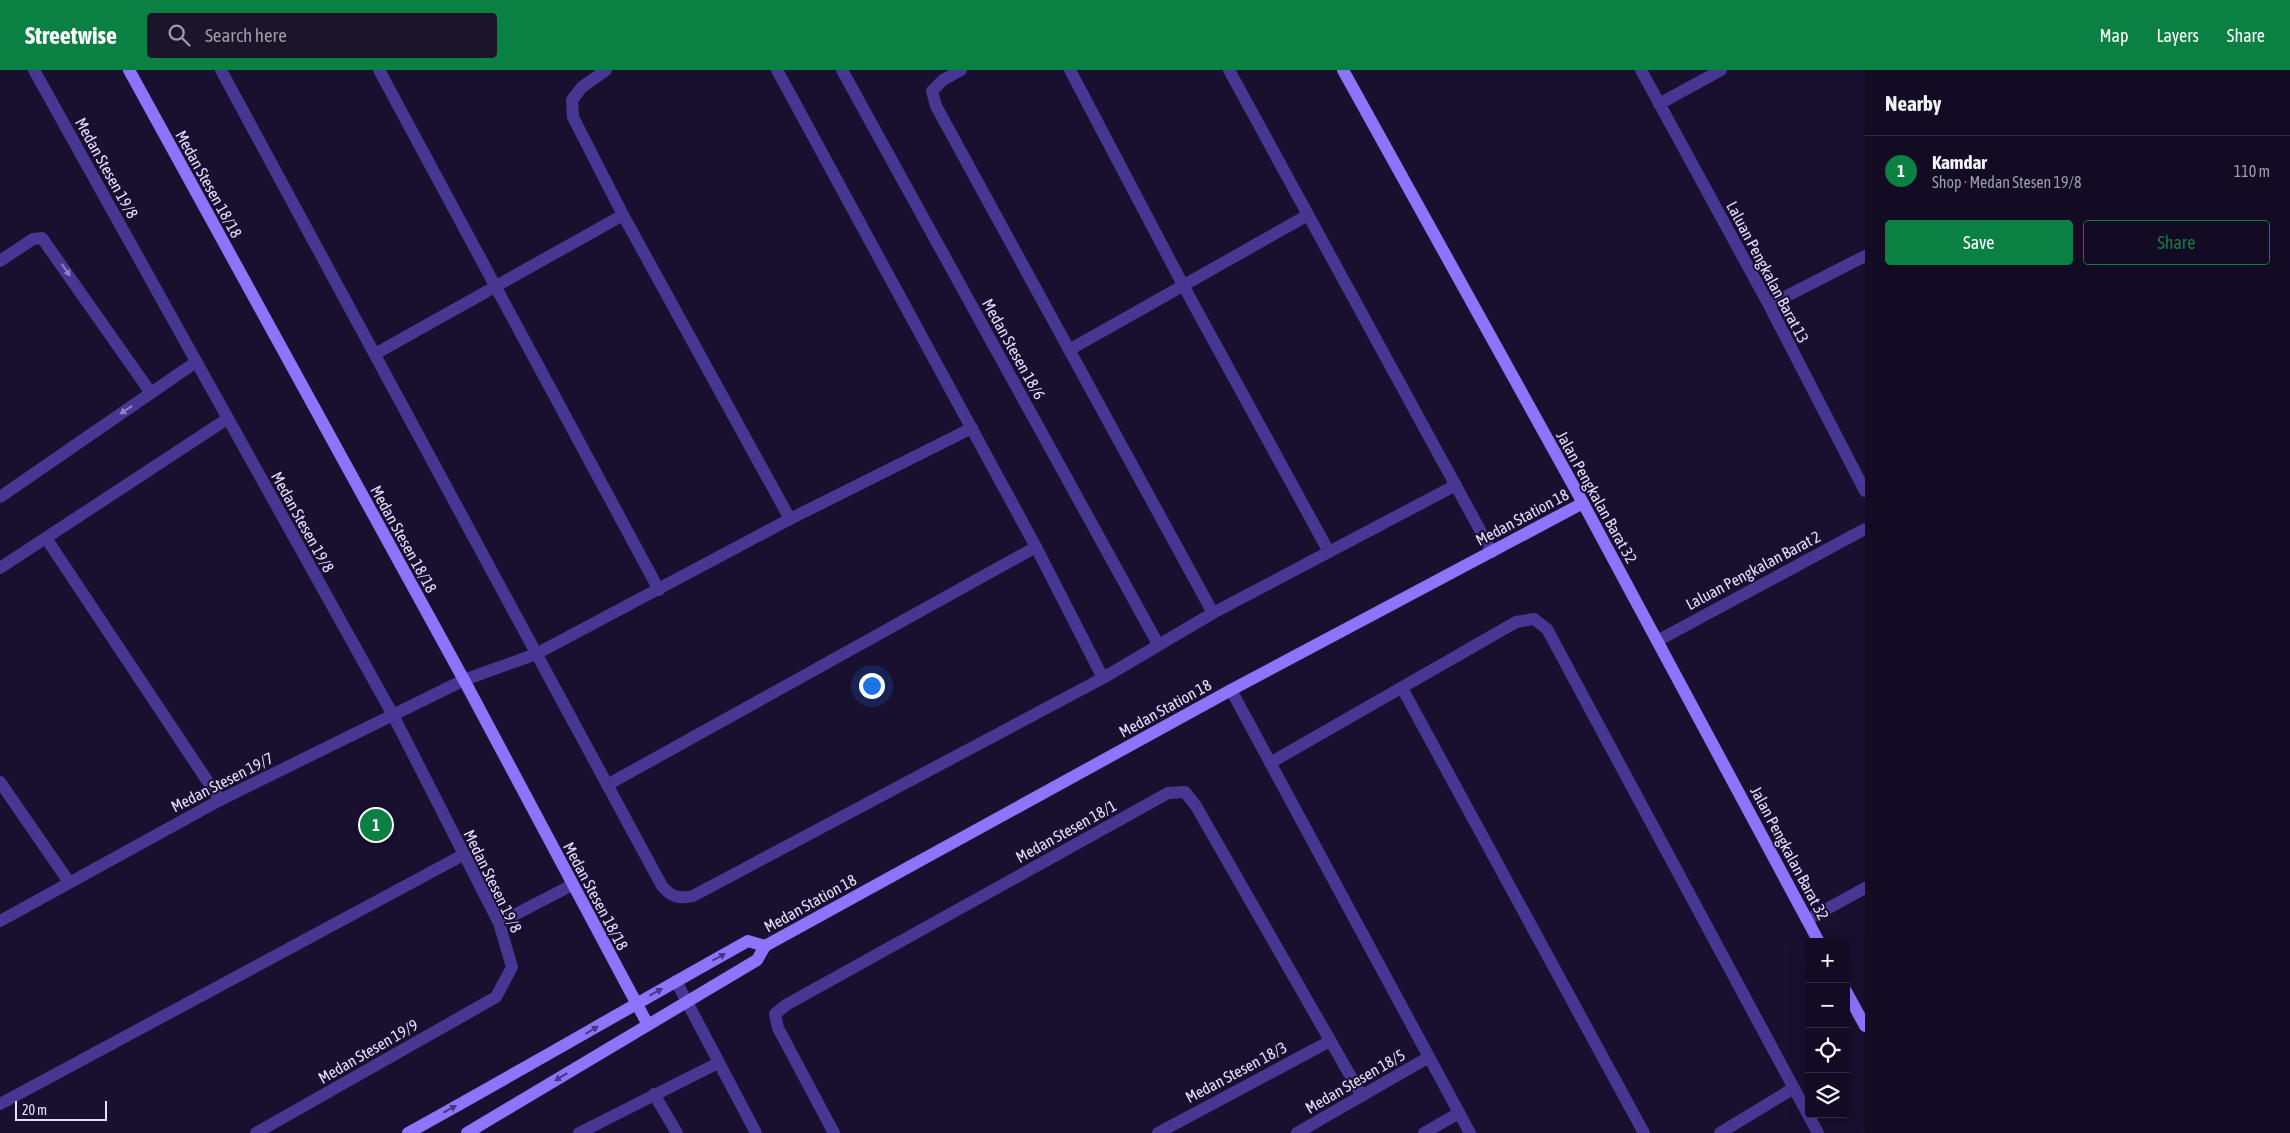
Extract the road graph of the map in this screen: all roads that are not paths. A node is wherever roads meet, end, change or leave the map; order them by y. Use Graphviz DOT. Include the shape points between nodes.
graph roads {
  1 [pos="34,70"];
  2 [pos="128,70"];
  3 [pos="221,70"];
  4 [pos="379,70"];
  5 [pos="606,70"];
  6 [pos="777,70"];
  7 [pos="961,70"];
  8 [pos="1070,70"];
  9 [pos="1229,70"];
  10 [pos="1343,70"];
  11 [pos="1640,70"];
  12 [pos="1721,70"];
  13 [pos="844,71"];
  14 [pos="1659,104"];
  15 [pos="624,215"];
  16 [pos="1308,215"];
  17 [pos="1865,256"];
  18 [pos="0,261"];
  19 [pos="1183,285"];
  20 [pos="495,287"];
  21 [pos="1769,305"];
  22 [pos="1068,350"];
  23 [pos="375,354"];
  24 [pos="196,362"];
  25 [pos="151,393"];
  26 [pos="227,419"];
  27 [pos="972,428"];
  28 [pos="1456,485"];
  29 [pos="1865,491"];
  30 [pos="0,497"];
  31 [pos="1583,503"];
  32 [pos="790,519"];
  33 [pos="1865,529"];
  34 [pos="46,538"];
  35 [pos="1036,547"];
  36 [pos="1329,552"];
  37 [pos="1492,552"];
  38 [pos="0,568"];
  39 [pos="660,590"];
  40 [pos="1213,613"];
  41 [pos="1657,641"];
  42 [pos="1158,644"];
  43 [pos="536,654"];
  44 [pos="1102,678"];
  45 [pos="464,680"];
  46 [pos="1402,688"];
  47 [pos="1231,690"];
  48 [pos="393,715"];
  49 [pos="1270,763"];
  50 [pos="0,782"];
  51 [pos="607,785"];
  52 [pos="220,800"];
  53 [pos="463,856"];
  54 [pos="68,882"];
  55 [pos="572,884"];
  56 [pos="1865,888"];
  57 [pos="1807,920"];
  58 [pos="0,921"];
  59 [pos="498,923"];
  60 [pos="1817,938"];
  61 [pos="765,946"];
  62 [pos="676,981"];
  63 [pos="496,997"];
  64 [pos="1850,998"];
  65 [pos="687,1002"];
  66 [pos="635,1004"];
  67 [pos="648,1025"];
  68 [pos="1865,1026"];
  69 [pos="1330,1041"];
  70 [pos="1429,1057"];
  71 [pos="718,1063"];
  72 [pos="1794,1088"];
  73 [pos="654,1094"];
  74 [pos="1362,1096"];
  75 [pos="0,1104"];
  76 [pos="1459,1113"];
  77 [pos="256,1133"];
  78 [pos="408,1133"];
  79 [pos="467,1133"];
  80 [pos="579,1133"];
  81 [pos="677,1133"];
  82 [pos="756,1133"];
  83 [pos="834,1133"];
  84 [pos="1158,1133"];
  85 [pos="1297,1133"];
  86 [pos="1424,1133"];
  87 [pos="1470,1133"];
  88 [pos="1644,1133"];
  89 [pos="1720,1133"];
  90 [pos="1818,1133"];
  1 -- 24 [label="street, Medan Stesen 19/8"];
  2 -- 45 [label="street, Medan Stesen 18/18"];
  3 -- 23 [label="street"];
  4 -- 20 [label="street"];
  5 -- 15 [label="street" via="582,87 572,100 573,117"];
  6 -- 27 [label="street"];
  7 -- 22 [label="street" via="932,91 936,106"];
  8 -- 19 [label="street"];
  9 -- 16 [label="street"];
  10 -- 31 [label="street, Jalan Pengkalan Barat 32"];
  11 -- 14 [label="street, Laluan Pengkalan Barat 13"];
  12 -- 14 [label="street"];
  13 -- 42 [label="street, Medan Stesen 18/6"];
  14 -- 21 [label="street, Laluan Pengkalan Barat 13"];
  15 -- 20 [label="street"];
  15 -- 32 [label="street"];
  16 -- 19 [label="street"];
  16 -- 28 [label="street"];
  17 -- 21 [label="street"];
  18 -- 25 [label="street, one-way" via="33,238 42,238"];
  19 -- 22 [label="street"];
  19 -- 36 [label="street"];
  20 -- 23 [label="street"];
  20 -- 39 [label="street"];
  21 -- 29 [label="street, Laluan Pengkalan Barat 13"];
  22 -- 40 [label="street"];
  23 -- 43 [label="street"];
  24 -- 25 [label="street"];
  24 -- 26 [label="street, Medan Stesen 19/8"];
  25 -- 30 [label="street, one-way"];
  26 -- 34 [label="street"];
  26 -- 48 [label="street, Medan Stesen 19/8"];
  27 -- 32 [label="street, Medan Stesen 19/7"];
  27 -- 35 [label="street"];
  28 -- 36 [label="street"];
  28 -- 37 [label="street"];
  31 -- 37 [label="street, Medan Station 18"];
  31 -- 41 [label="street, Jalan Pengkalan Barat 32"];
  32 -- 39 [label="street, Medan Stesen 19/7"];
  33 -- 41 [label="street, Laluan Pengkalan Barat 2"];
  34 -- 38 [label="street"];
  34 -- 52 [label="street"];
  35 -- 44 [label="street"];
  35 -- 51 [label="street"];
  36 -- 40 [label="street"];
  37 -- 47 [label="street, Medan Station 18"];
  39 -- 43 [label="street, Medan Stesen 19/7"];
  40 -- 42 [label="street"];
  41 -- 57 [label="street, Jalan Pengkalan Barat 32"];
  42 -- 44 [label="street"];
  43 -- 45 [label="street, Medan Stesen 19/7"];
  43 -- 51 [label="street"];
  44 -- 51 [label="street" via="684,898 668,893 662,886"];
  45 -- 48 [label="street, Medan Stesen 19/7"];
  45 -- 55 [label="street, Medan Stesen 18/18"];
  46 -- 49 [label="street"];
  46 -- 72 [label="street" via="1516,622 1534,619 1547,630"];
  46 -- 88 [label="street"];
  47 -- 49 [label="street"];
  47 -- 61 [label="street, Medan Station 18"];
  48 -- 52 [label="street, Medan Stesen 19/7"];
  48 -- 53 [label="street, Medan Stesen 19/8"];
  49 -- 70 [label="street"];
  50 -- 54 [label="street"];
  52 -- 54 [label="street, Medan Stesen 19/7"];
  53 -- 59 [label="street, Medan Stesen 19/8"];
  53 -- 75 [label="street"];
  54 -- 58 [label="street, Medan Stesen 19/7"];
  55 -- 59 [label="street"];
  55 -- 66 [label="street, Medan Stesen 18/18"];
  56 -- 57 [label="street"];
  57 -- 60 [label="street, Jalan Pengkalan Barat 32"];
  59 -- 63 [label="street, Medan Stesen 19/8" via="512,967"];
  62 -- 61 [label="street, Medan Station 18, one-way" via="748,941"];
  61 -- 65 [label="street, Medan Station 18" via="757,960"];
  62 -- 65 [label="street"];
  66 -- 62 [label="street, Medan Station 18, one-way"];
  63 -- 77 [label="street, Medan Stesen 19/9"];
  64 -- 68 [label="street"];
  65 -- 67 [label="street, Medan Station 18"];
  65 -- 71 [label="street"];
  66 -- 67 [label="street, Medan Stesen 18/18"];
  78 -- 66 [label="street, Medan Station 18, one-way"];
  67 -- 79 [label="street, Medan Station 18, one-way"];
  69 -- 74 [label="street, Medan Stesen 18/1"];
  69 -- 83 [label="street, Medan Stesen 18/1" via="1196,806 1185,792 1168,793 775,1014 778,1028"];
  69 -- 84 [label="street, Medan Stesen 18/3"];
  70 -- 74 [label="street, Medan Stesen 18/5"];
  70 -- 76 [label="street"];
  71 -- 73 [label="street"];
  71 -- 82 [label="street"];
  72 -- 89 [label="street"];
  72 -- 90 [label="street"];
  73 -- 80 [label="street"];
  73 -- 81 [label="street"];
  74 -- 85 [label="street, Medan Stesen 18/5"];
  76 -- 86 [label="street"];
  76 -- 87 [label="street"];
}
